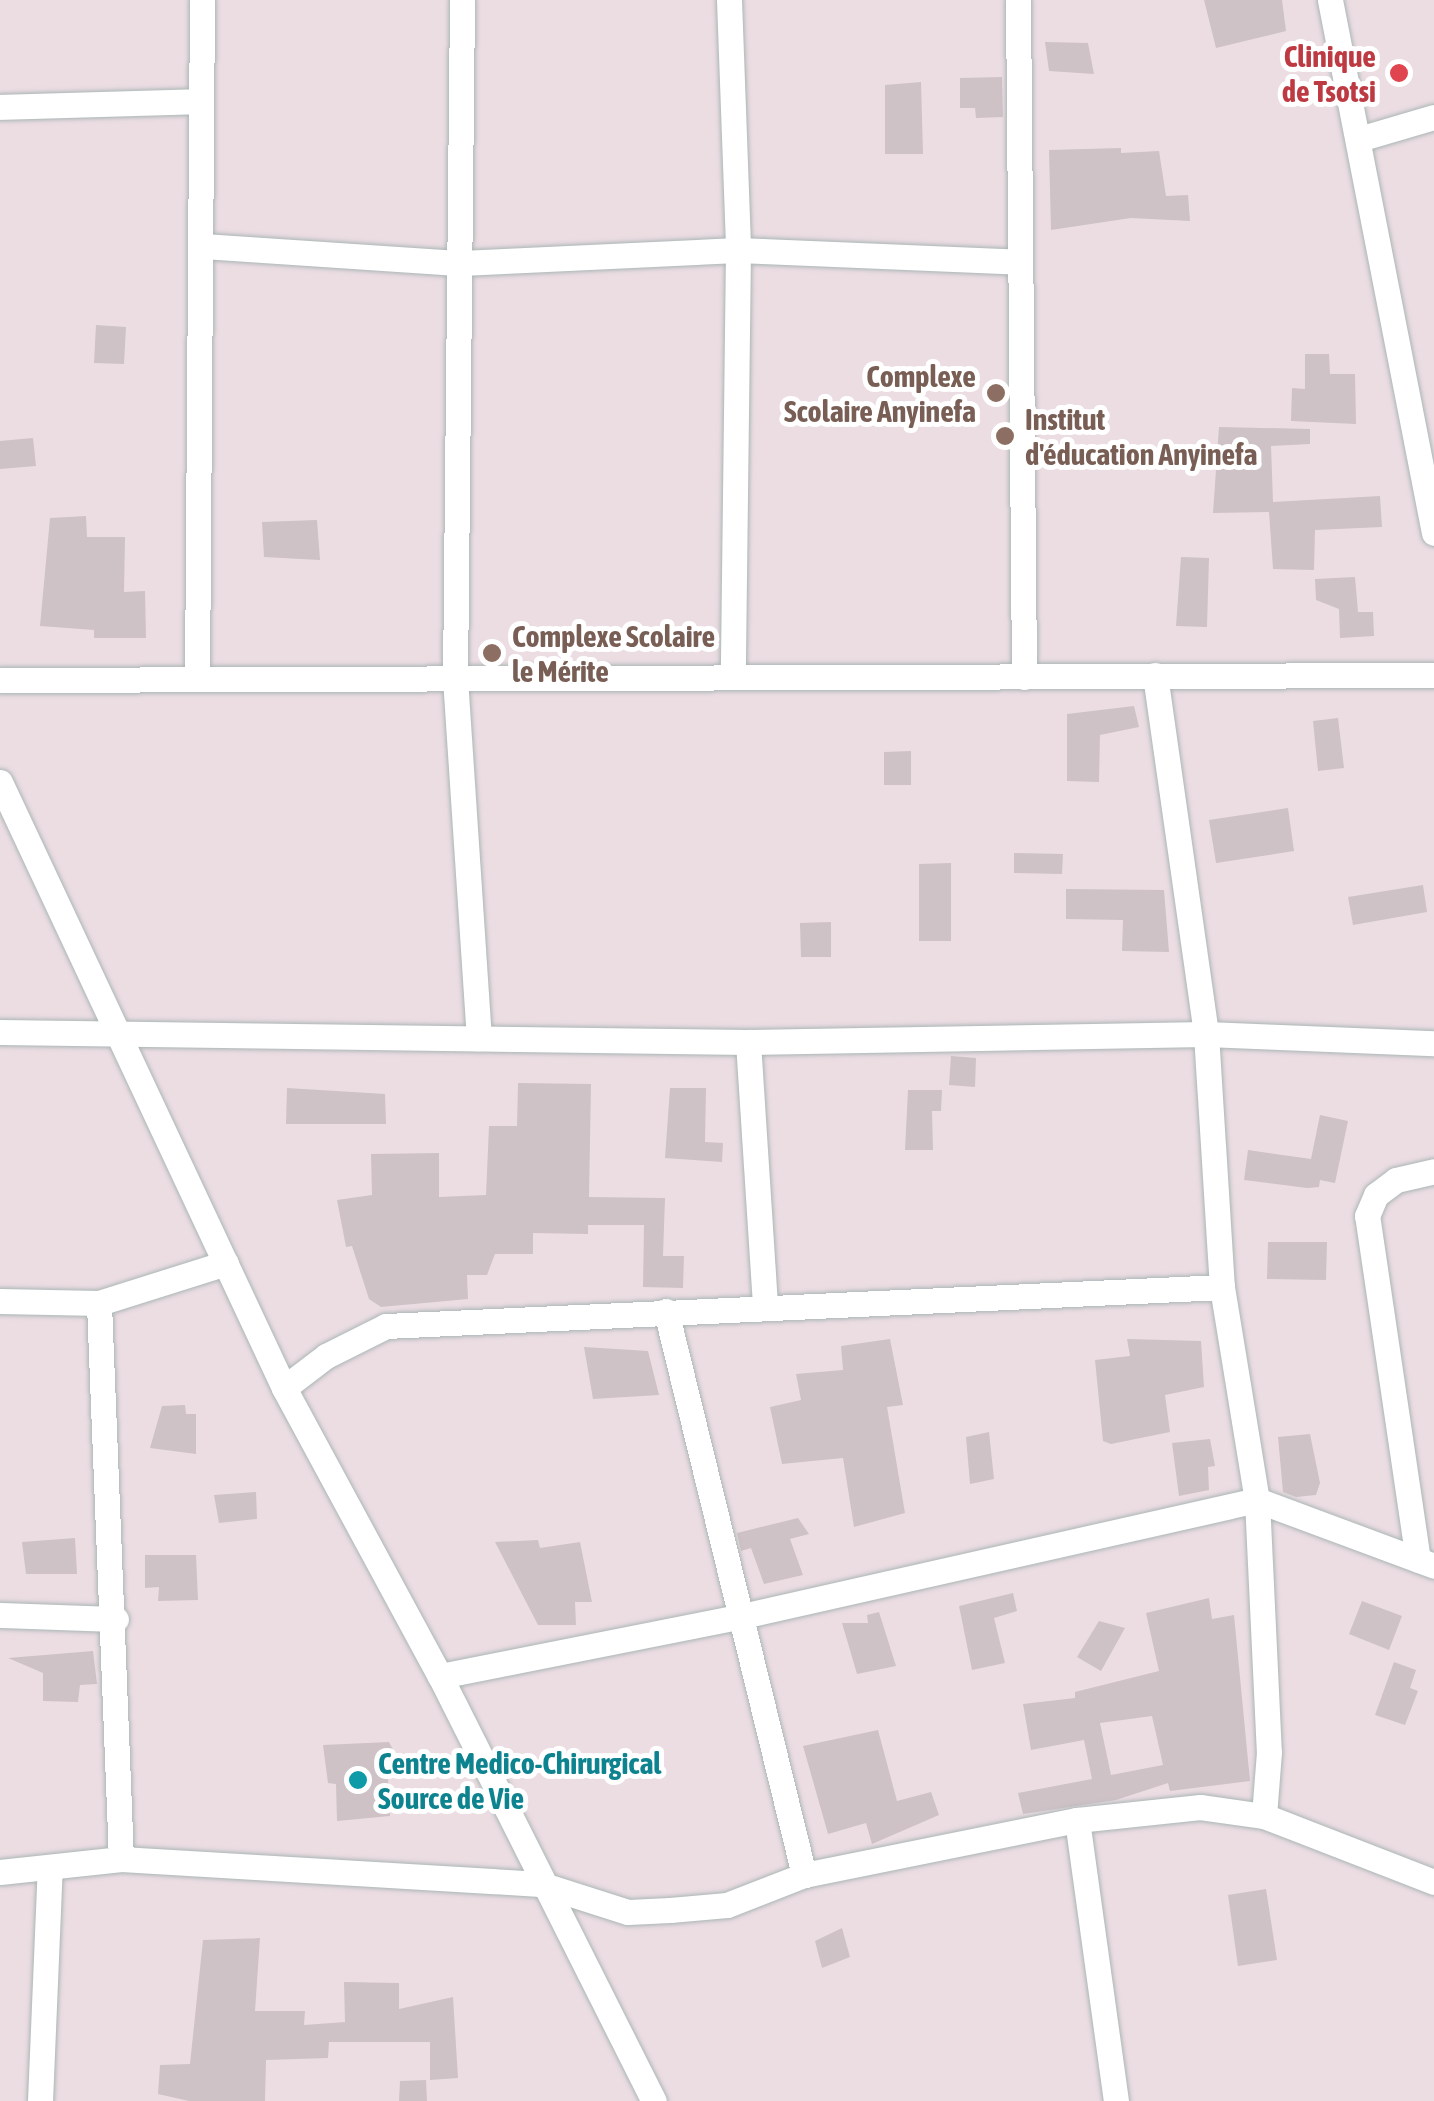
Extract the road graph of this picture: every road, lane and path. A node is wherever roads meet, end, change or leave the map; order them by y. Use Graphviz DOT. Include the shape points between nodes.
graph roads {
  1 [pos="202,0"];
  2 [pos="462,0"];
  3 [pos="729,0"];
  4 [pos="1018,0"];
  5 [pos="1330,0"];
  6 [pos="201,101"];
  7 [pos="0,108"];
  8 [pos="1434,117"];
  9 [pos="1360,138"];
  10 [pos="204,246"];
  11 [pos="738,250"];
  12 [pos="461,262"];
  13 [pos="1020,262"];
  14 [pos="1422,402"];
  15 [pos="1434,533"];
  16 [pos="1434,674"];
  17 [pos="1155,675"];
  18 [pos="733,677"];
  19 [pos="455,678"];
  20 [pos="1024,678"];
  21 [pos="197,679"];
  22 [pos="0,680"];
  23 [pos="0,782"];
  24 [pos="120,1030"];
  25 [pos="0,1032"];
  26 [pos="1206,1034"];
  27 [pos="478,1038"];
  28 [pos="748,1042"];
  29 [pos="1434,1042"];
  30 [pos="1434,1171"];
  31 [pos="226,1262"];
  32 [pos="1222,1287"];
  33 [pos="0,1300"];
  34 [pos="99,1304"];
  35 [pos="765,1305"];
  36 [pos="666,1312"];
  37 [pos="284,1388"];
  38 [pos="1257,1500"];
  39 [pos="1426,1563"];
  40 [pos="0,1615"];
  41 [pos="738,1617"];
  42 [pos="116,1619"];
  43 [pos="440,1676"];
  44 [pos="1264,1816"];
  45 [pos="1077,1820"];
  46 [pos="121,1859"];
  47 [pos="50,1868"];
  48 [pos="0,1872"];
  49 [pos="804,1876"];
  50 [pos="1434,1882"];
  51 [pos="540,1884"];
  52 [pos="40,2101"];
  53 [pos="654,2101"];
  54 [pos="1116,2101"];
  1 -- 6 [label="street"];
  2 -- 12 [label="street"];
  3 -- 11 [label="street"];
  4 -- 13 [label="street"];
  5 -- 9 [label="street"];
  6 -- 7 [label="street"];
  6 -- 10 [label="street"];
  8 -- 9 [label="street"];
  9 -- 14 [label="street"];
  10 -- 12 [label="street"];
  10 -- 21 [label="street"];
  11 -- 12 [label="street"];
  11 -- 13 [label="street"];
  11 -- 18 [label="street"];
  12 -- 19 [label="street"];
  13 -- 20 [label="street"];
  14 -- 15 [label="street"];
  16 -- 17 [label="street"];
  17 -- 20 [label="street"];
  17 -- 26 [label="street"];
  18 -- 19 [label="street"];
  18 -- 20 [label="street"];
  19 -- 21 [label="street"];
  19 -- 27 [label="street"];
  21 -- 22 [label="street"];
  23 -- 24 [label="street"];
  24 -- 25 [label="street"];
  24 -- 27 [label="street"];
  24 -- 31 [label="street"];
  26 -- 28 [label="street"];
  26 -- 29 [label="street"];
  26 -- 32 [label="street"];
  27 -- 28 [label="street"];
  28 -- 35 [label="street"];
  30 -- 39 [label="street" via="1396,1180 1376,1194 1367,1216"];
  31 -- 34 [label="street"];
  31 -- 37 [label="street"];
  32 -- 35 [label="street"];
  32 -- 38 [label="street"];
  33 -- 34 [label="street"];
  34 -- 42 [label="street"];
  35 -- 36 [label="street"];
  36 -- 37 [label="street" via="386,1326 326,1356"];
  36 -- 41 [label="street"];
  37 -- 43 [label="street"];
  38 -- 39 [label="street"];
  38 -- 41 [label="street"];
  38 -- 44 [label="street" via="1269,1752"];
  40 -- 42 [label="street"];
  41 -- 43 [label="street"];
  41 -- 49 [label="street"];
  42 -- 46 [label="street"];
  43 -- 51 [label="street"];
  44 -- 45 [label="street" via="1200,1807"];
  44 -- 50 [label="street"];
  45 -- 49 [label="street"];
  45 -- 54 [label="street"];
  46 -- 47 [label="street"];
  46 -- 51 [label="street"];
  47 -- 48 [label="street"];
  47 -- 52 [label="street"];
  49 -- 51 [label="street" via="727,1905 628,1912"];
  51 -- 53 [label="street"];
}
